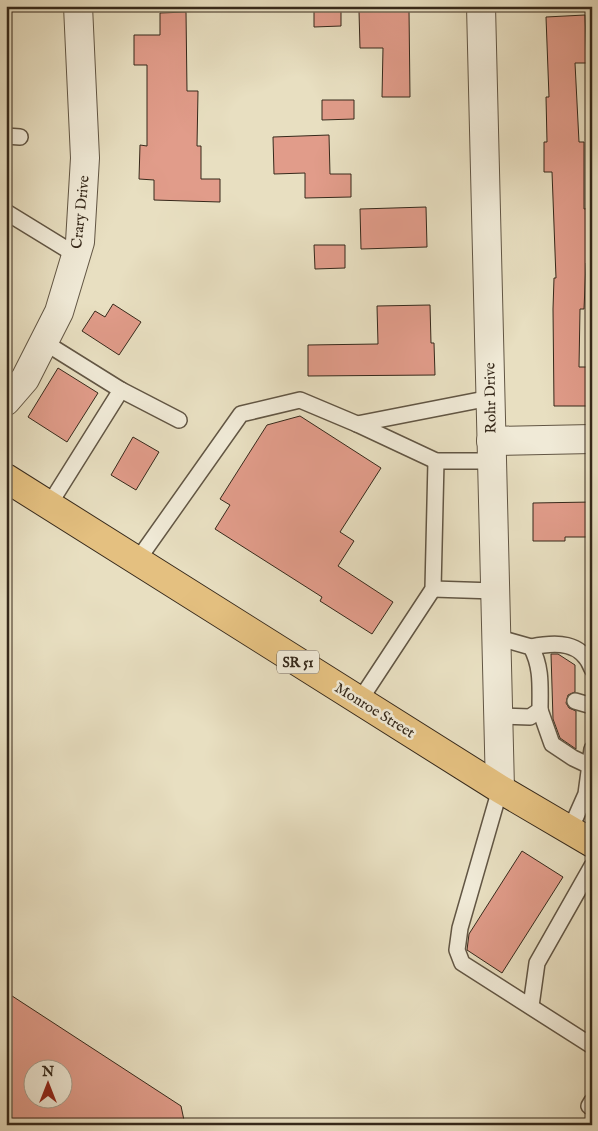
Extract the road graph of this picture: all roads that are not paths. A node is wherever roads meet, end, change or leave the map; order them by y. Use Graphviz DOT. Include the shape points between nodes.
graph roads {
  1 [pos="78,6"];
  2 [pos="481,6"];
  3 [pos="6,212"];
  4 [pos="76,255"];
  5 [pos="44,342"];
  6 [pos="121,390"];
  7 [pos="490,398"];
  8 [pos="6,401"];
  9 [pos="179,420"];
  10 [pos="357,424"];
  11 [pos="592,439"];
  12 [pos="492,451"];
  13 [pos="436,461"];
  14 [pos="6,478"];
  15 [pos="49,505"];
  16 [pos="137,560"];
  17 [pos="433,589"];
  18 [pos="495,591"];
  19 [pos="496,637"];
  20 [pos="531,647"];
  21 [pos="592,669"];
  22 [pos="360,700"];
  23 [pos="575,701"];
  24 [pos="592,706"];
  25 [pos="540,710"];
  26 [pos="498,716"];
  27 [pos="592,749"];
  28 [pos="590,766"];
  29 [pos="500,789"];
  30 [pos="581,837"];
  31 [pos="592,866"];
  32 [pos="530,1006"];
  33 [pos="592,1046"];
  34 [pos="592,1101"];
  35 [pos="592,1107"];
  1 -- 4 [label="street, Crary Drive" via="86,158 80,242"];
  2 -- 7 [label="street, Rohr Drive"];
  3 -- 4 [label="lane"];
  4 -- 5 [label="street, Crary Drive" via="59,312"];
  5 -- 6 [label="lane"];
  5 -- 8 [label="street, Crary Drive" via="25,379"];
  6 -- 9 [label="lane"];
  6 -- 15 [label="lane"];
  7 -- 10 [label="lane"];
  7 -- 12 [label="street, Rohr Drive"];
  10 -- 13 [label="lane"];
  10 -- 16 [label="lane" via="300,400 241,414"];
  11 -- 12 [label="street"];
  12 -- 13 [label="lane"];
  12 -- 18 [label="street, Rohr Drive"];
  13 -- 17 [label="lane"];
  14 -- 15 [label="main road, Monroe Street / SR 51"];
  15 -- 16 [label="main road, Monroe Street / SR 51"];
  16 -- 22 [label="main road, Monroe Street / SR 51"];
  17 -- 18 [label="lane"];
  17 -- 22 [label="lane"];
  18 -- 19 [label="street, Rohr Drive"];
  19 -- 20 [label="lane"];
  19 -- 26 [label="street, Rohr Drive"];
  20 -- 21 [label="lane" via="548,643 572,646 588,659"];
  20 -- 25 [label="lane" via="538,660 546,692"];
  22 -- 29 [label="main road, Monroe Street / SR 51"];
  23 -- 24 [label="lane"];
  25 -- 26 [label="lane" via="530,717"];
  25 -- 28 [label="lane" via="552,744"];
  26 -- 29 [label="street, Rohr Drive"];
  27 -- 28 [label="lane"];
  28 -- 30 [label="lane"];
  29 -- 30 [label="main road, Monroe Street / SR 51"];
  29 -- 32 [label="lane" via="460,928 458,950 462,963"];
  31 -- 32 [label="lane" via="537,963"];
  32 -- 33 [label="lane"];
  34 -- 35 [label="lane" via="589,1106"];
}
